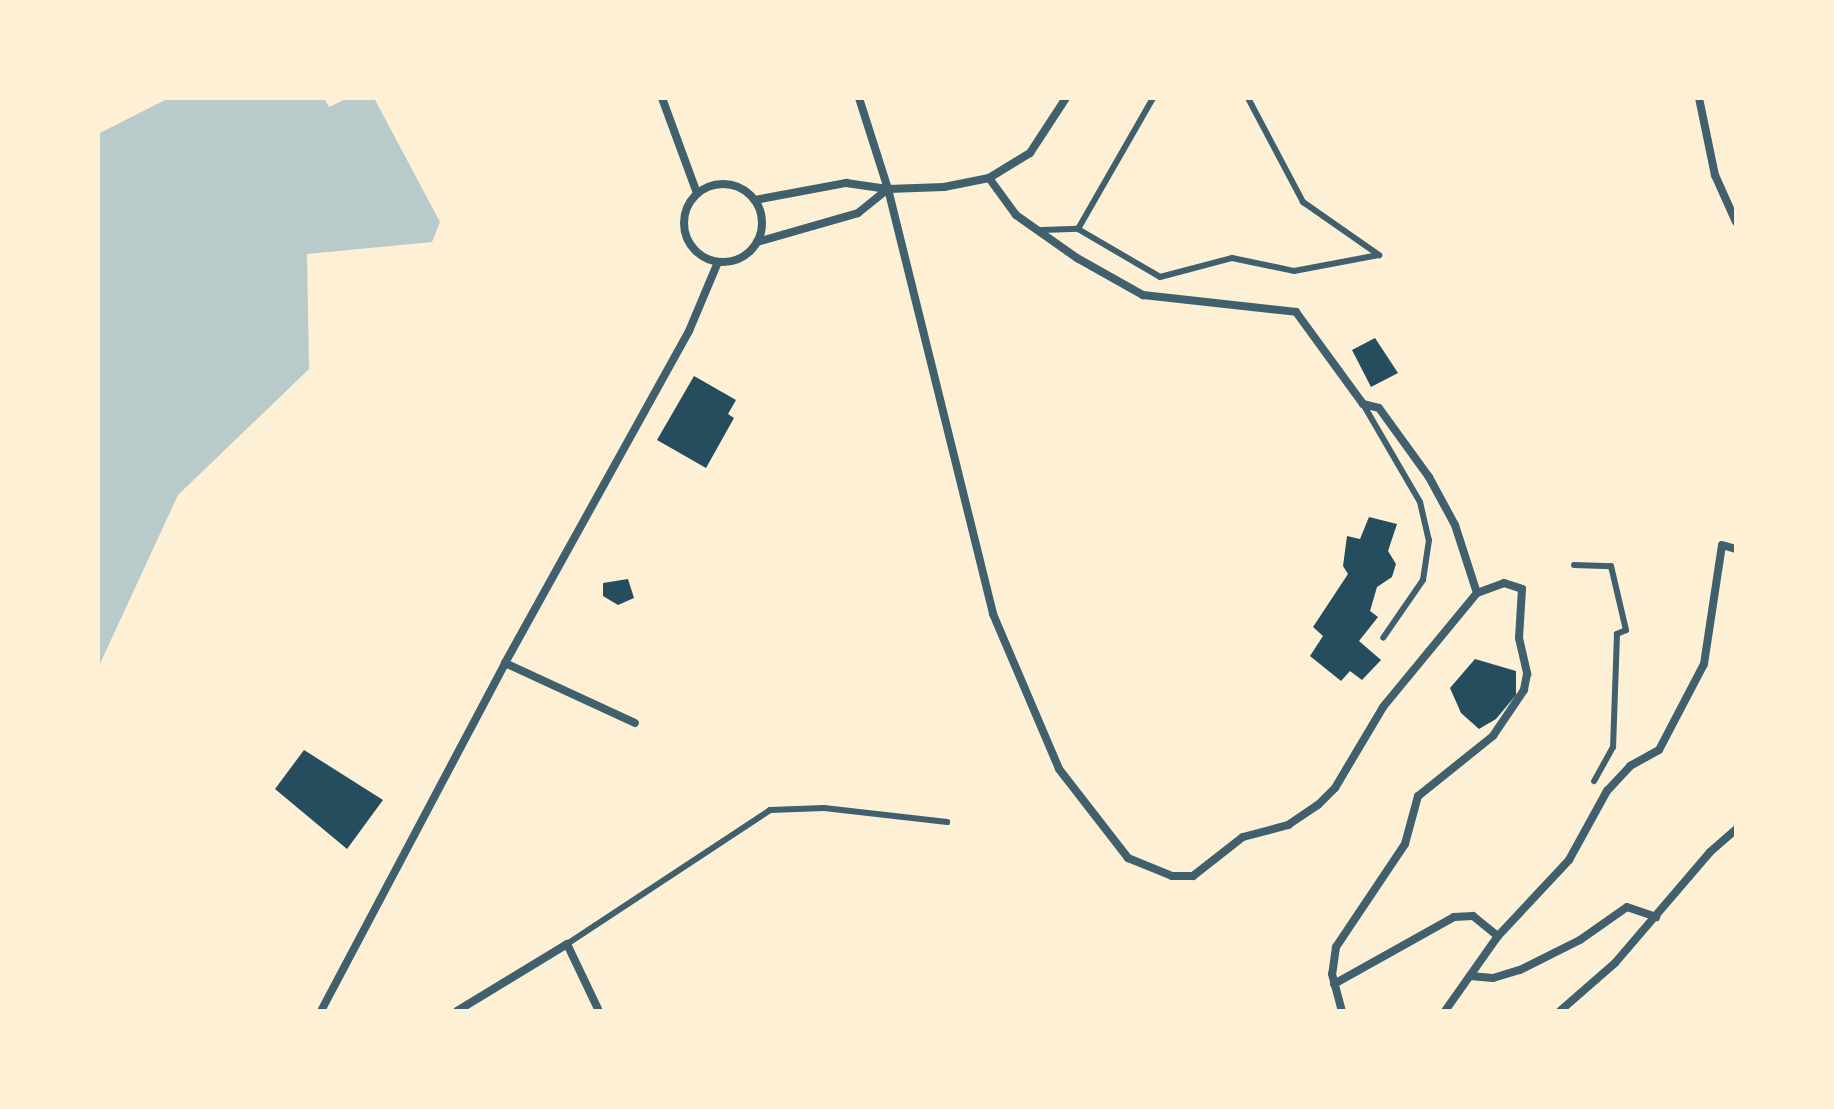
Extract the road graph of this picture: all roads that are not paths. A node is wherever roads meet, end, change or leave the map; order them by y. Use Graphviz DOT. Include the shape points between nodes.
graph roads {
  1 [pos="662,98"];
  2 [pos="859,98"];
  3 [pos="1066,98"];
  4 [pos="1153,98"];
  5 [pos="1248,98"];
  6 [pos="1699,98"];
  7 [pos="989,178"];
  8 [pos="888,189"];
  9 [pos="697,193"];
  10 [pos="755,200"];
  11 [pos="1736,222"];
  12 [pos="1078,229"];
  13 [pos="1042,230"];
  14 [pos="757,242"];
  15 [pos="718,262"];
  16 [pos="1363,404"];
  17 [pos="1736,549"];
  18 [pos="1574,565"];
  19 [pos="1477,593"];
  20 [pos="1383,638"];
  21 [pos="505,663"];
  22 [pos="635,723"];
  23 [pos="1594,781"];
  24 [pos="947,822"];
  25 [pos="1736,829"];
  26 [pos="1656,917"];
  27 [pos="1498,936"];
  28 [pos="567,944"];
  29 [pos="1470,976"];
  30 [pos="1334,984"];
  31 [pos="321,1011"];
  32 [pos="457,1011"];
  33 [pos="599,1011"];
  34 [pos="1342,1011"];
  35 [pos="1445,1011"];
  36 [pos="1560,1011"];
  1 -- 9 [label="street"];
  2 -- 8 [label="street"];
  3 -- 7 [label="street" via="1030,153"];
  4 -- 12 [label="lane"];
  5 -- 12 [label="lane" via="1303,202 1379,255 1294,271 1232,258 1160,277"];
  6 -- 11 [label="street" via="1715,175"];
  7 -- 8 [label="street" via="944,187"];
  7 -- 13 [label="street" via="1010,210"];
  8 -- 10 [label="street" via="855,182"];
  8 -- 14 [label="street" via="858,213"];
  8 -- 19 [label="street" via="993,614 1067,781 1114,845 1153,870 1183,877 1202,872 1243,837 1288,825 1318,805 1335,788 1383,707"];
  9 -- 10 [label="street" via="709,186 734,185"];
  9 -- 15 [label="street" via="685,212 686,236 698,253"];
  10 -- 14 [label="street" via="762,221"];
  12 -- 13 [label="lane"];
  13 -- 16 [label="street" via="1077,258 1156,299 1291,309"];
  14 -- 15 [label="street" via="741,258"];
  15 -- 21 [label="street" via="685,340"];
  16 -- 19 [label="street" via="1379,408 1441,496"];
  16 -- 20 [label="lane" via="1420,502 1429,540 1423,580"];
  17 -- 27 [label="street" via="1722,545 1709,645 1698,678 1659,750 1630,766 1607,791 1569,860"];
  18 -- 23 [label="lane" via="1611,566 1626,630 1617,634 1613,747"];
  19 -- 30 [label="street" via="1504,583 1522,589 1519,646 1526,681 1493,736 1418,796 1405,844 1336,947"];
  21 -- 22 [label="street"];
  21 -- 31 [label="street"];
  24 -- 28 [label="lane" via="824,808 770,810"];
  25 -- 26 [label="street"];
  26 -- 29 [label="street" via="1627,907 1580,940 1520,970 1493,978"];
  26 -- 36 [label="street" via="1606,972"];
  27 -- 29 [label="street"];
  27 -- 30 [label="street" via="1473,916 1454,917"];
  28 -- 32 [label="street"];
  28 -- 33 [label="street"];
  29 -- 35 [label="street"];
  30 -- 34 [label="street"];
}
